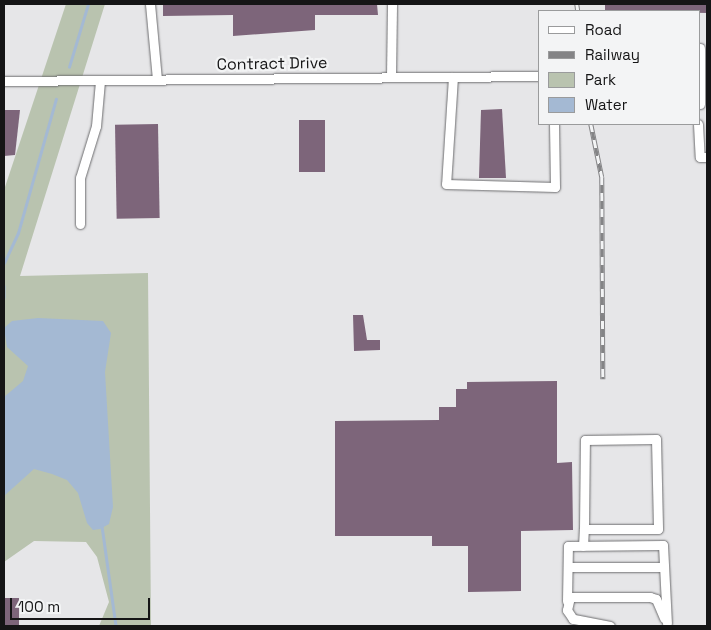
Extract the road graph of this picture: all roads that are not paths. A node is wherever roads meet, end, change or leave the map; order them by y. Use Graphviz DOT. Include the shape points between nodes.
graph roads {
  1 [pos="150,4"];
  2 [pos="392,4"];
  3 [pos="701,57"];
  4 [pos="703,75"];
  5 [pos="538,76"];
  6 [pos="453,77"];
  7 [pos="391,78"];
  8 [pos="157,80"];
  9 [pos="4,81"];
  10 [pos="100,81"];
  11 [pos="701,94"];
  12 [pos="554,125"];
  13 [pos="698,125"];
  14 [pos="707,157"];
  15 [pos="80,224"];
  16 [pos="584,529"];
  17 [pos="583,546"];
  18 [pos="568,567"];
  19 [pos="664,567"];
  20 [pos="567,601"];
  21 [pos="668,625"];
  22 [pos="610,626"];
  1 -- 8 [label="street"];
  2 -- 7 [label="street"];
  3 -- 4 [label="street"];
  4 -- 11 [label="street"];
  5 -- 6 [label="street, Contract Drive"];
  6 -- 7 [label="street, Contract Drive"];
  6 -- 12 [label="street" via="446,184 554,187"];
  7 -- 8 [label="street, Contract Drive"];
  8 -- 10 [label="street, Contract Drive"];
  9 -- 10 [label="street, Contract Drive"];
  10 -- 15 [label="street" via="96,126 80,178"];
  13 -- 14 [label="street" via="700,157"];
  16 -- 16 [label="street" via="584,440 656,439 658,529"];
  16 -- 17 [label="street"];
  17 -- 18 [label="street" via="568,546"];
  17 -- 19 [label="street" via="663,545"];
  18 -- 19 [label="street"];
  18 -- 20 [label="street"];
  19 -- 21 [label="street"];
  20 -- 21 [label="street" via="570,597 650,597 656,599"];
  20 -- 22 [label="street" via="573,619"];
}
